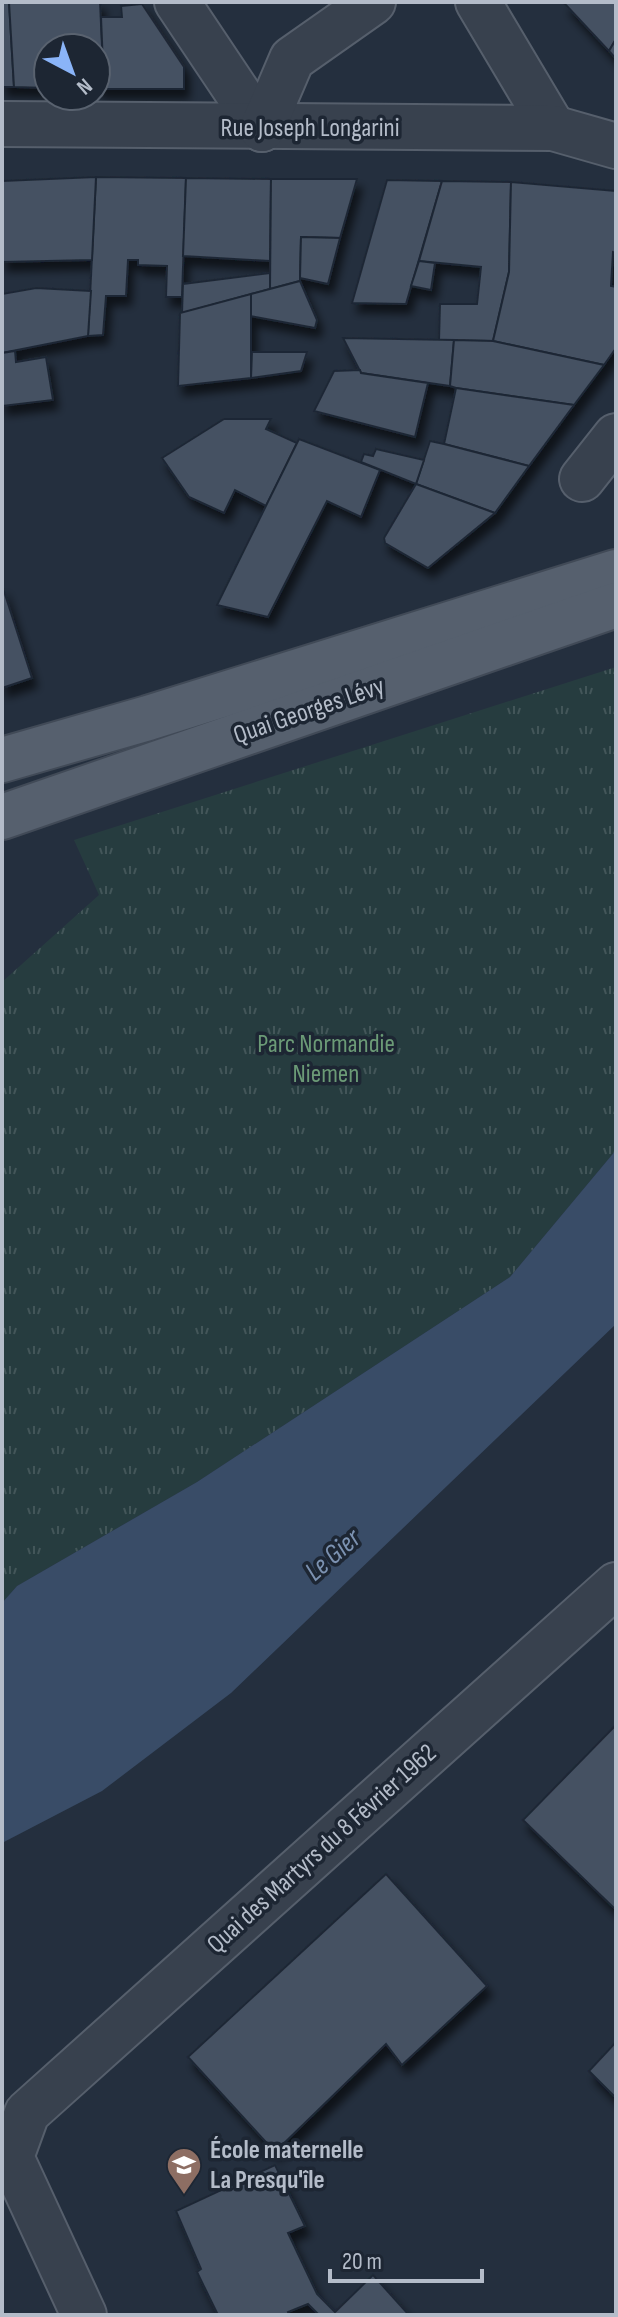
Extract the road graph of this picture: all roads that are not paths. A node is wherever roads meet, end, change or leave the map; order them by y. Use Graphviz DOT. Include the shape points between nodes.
graph roads {
  1 [pos="177,2"];
  2 [pos="373,2"];
  3 [pos="478,2"];
  4 [pos="2,124"];
  5 [pos="553,128"];
  6 [pos="262,129"];
  7 [pos="616,146"];
  8 [pos="616,436"];
  9 [pos="582,479"];
  10 [pos="616,572"];
  11 [pos="616,605"];
  12 [pos="2,760"];
  13 [pos="2,817"];
  14 [pos="616,1586"];
  15 [pos="14,2100"];
  16 [pos="84,2315"];
  1 -- 6 [label="street"];
  2 -- 6 [label="street" via="292,59"];
  3 -- 5 [label="street"];
  4 -- 6 [label="street, Rue Joseph Longarini"];
  5 -- 6 [label="street, Rue Joseph Longarini"];
  5 -- 7 [label="street, Rue Joseph Longarini"];
  8 -- 9 [label="street"];
  10 -- 12 [label="main road, Quai Georges Lévy"];
  11 -- 13 [label="main road, Quai Georges Lévy"];
  14 -- 15 [label="street, Quai des Martyrs du 8 Février 1962"];
  15 -- 16 [label="street" via="11,2157"];
}
